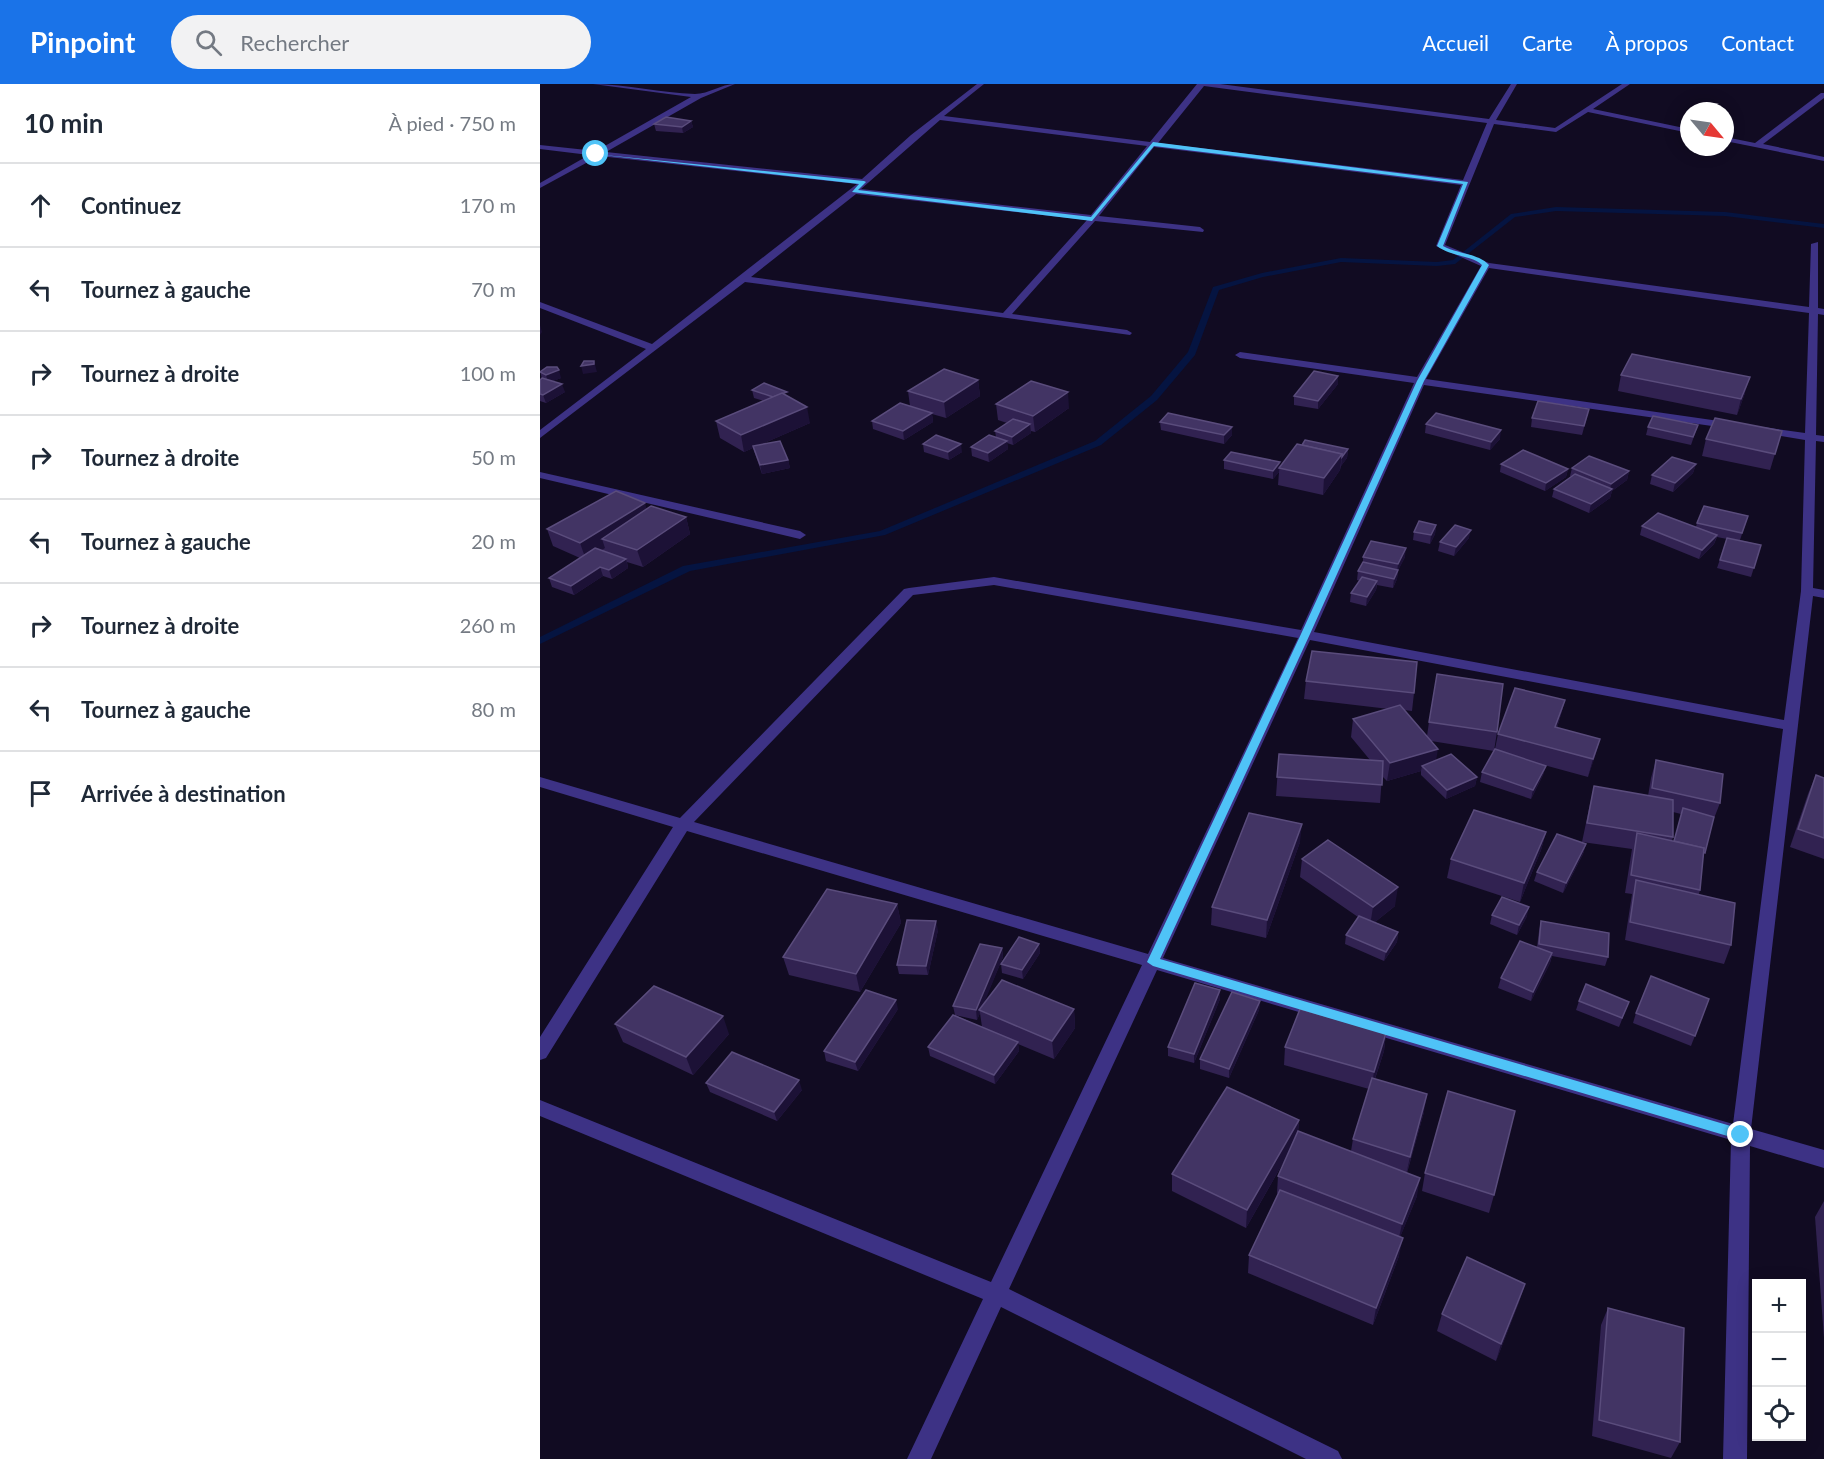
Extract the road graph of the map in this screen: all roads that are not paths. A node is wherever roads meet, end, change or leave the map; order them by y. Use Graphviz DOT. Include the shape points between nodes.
graph roads {
  1 [pos="596,84"];
  2 [pos="732,84"];
  3 [pos="981,84"];
  4 [pos="1203,84"];
  5 [pos="1514,84"];
  6 [pos="1627,84"];
  7 [pos="1824,94"];
  8 [pos="698,96"];
  9 [pos="1588,110"];
  10 [pos="939,118"];
  11 [pos="1491,122"];
  12 [pos="1680,129"];
  13 [pos="1734,141"];
  14 [pos="1153,144"];
  15 [pos="1758,145"];
  16 [pos="540,147"];
  17 [pos="596,154"];
  18 [pos="1824,159"];
  19 [pos="864,182"];
  20 [pos="1466,183"];
  21 [pos="540,186"];
  22 [pos="854,191"];
  23 [pos="1092,219"];
  24 [pos="1200,230"];
  25 [pos="1815,244"];
  26 [pos="1483,262"];
  27 [pos="743,279"];
  28 [pos="540,305"];
  29 [pos="1819,312"];
  30 [pos="1006,315"];
  31 [pos="1127,333"];
  32 [pos="652,348"];
  33 [pos="1240,355"];
  34 [pos="1420,381"];
  35 [pos="1740,427"];
  36 [pos="1751,428"];
  37 [pos="540,435"];
  38 [pos="1817,438"];
  39 [pos="540,475"];
  40 [pos="800,535"];
  41 [pos="1807,591"];
  42 [pos="1824,594"];
  43 [pos="1306,634"];
  44 [pos="1790,726"];
  45 [pos="540,782"];
  46 [pos="682,824"];
  47 [pos="1153,962"];
  48 [pos="540,1053"];
  49 [pos="540,1108"];
  50 [pos="1741,1135"];
  51 [pos="1824,1159"];
  52 [pos="997,1294"];
  53 [pos="919,1459"];
  54 [pos="1330,1459"];
  55 [pos="1735,1459"];
  1 -- 8 [label="street"];
  2 -- 8 [label="street"];
  3 -- 10 [label="street"];
  4 -- 11 [label="street"];
  4 -- 14 [label="street"];
  5 -- 11 [label="street"];
  6 -- 9 [label="street"];
  7 -- 15 [label="street"];
  8 -- 17 [label="street"];
  9 -- 11 [label="street" via="1556,130"];
  9 -- 12 [label="street"];
  10 -- 14 [label="street"];
  10 -- 19 [label="street"];
  11 -- 20 [label="street"];
  13 -- 15 [label="street"];
  14 -- 20 [label="street"];
  14 -- 23 [label="street"];
  15 -- 18 [label="street"];
  16 -- 17 [label="street"];
  17 -- 19 [label="street"];
  17 -- 21 [label="street"];
  19 -- 22 [label="street"];
  20 -- 26 [label="street" via="1440,246 1452,254"];
  22 -- 23 [label="street"];
  22 -- 27 [label="street"];
  23 -- 24 [label="street"];
  23 -- 30 [label="street"];
  25 -- 29 [label="street"];
  26 -- 29 [label="street"];
  26 -- 34 [label="street"];
  27 -- 30 [label="street"];
  27 -- 32 [label="street"];
  28 -- 32 [label="street"];
  29 -- 38 [label="street"];
  30 -- 31 [label="street"];
  32 -- 37 [label="street"];
  33 -- 34 [label="street"];
  34 -- 35 [label="street"];
  34 -- 43 [label="street"];
  36 -- 38 [label="street"];
  38 -- 41 [label="street"];
  39 -- 40 [label="street"];
  41 -- 42 [label="street"];
  41 -- 44 [label="street"];
  43 -- 44 [label="street"];
  43 -- 46 [label="street" via="994,581 909,592"];
  43 -- 47 [label="street"];
  44 -- 50 [label="street"];
  45 -- 46 [label="street"];
  46 -- 47 [label="street"];
  46 -- 48 [label="street"];
  47 -- 50 [label="street"];
  47 -- 52 [label="street"];
  49 -- 52 [label="street"];
  50 -- 51 [label="street"];
  50 -- 55 [label="street"];
  52 -- 53 [label="street"];
  52 -- 54 [label="street"];
}
